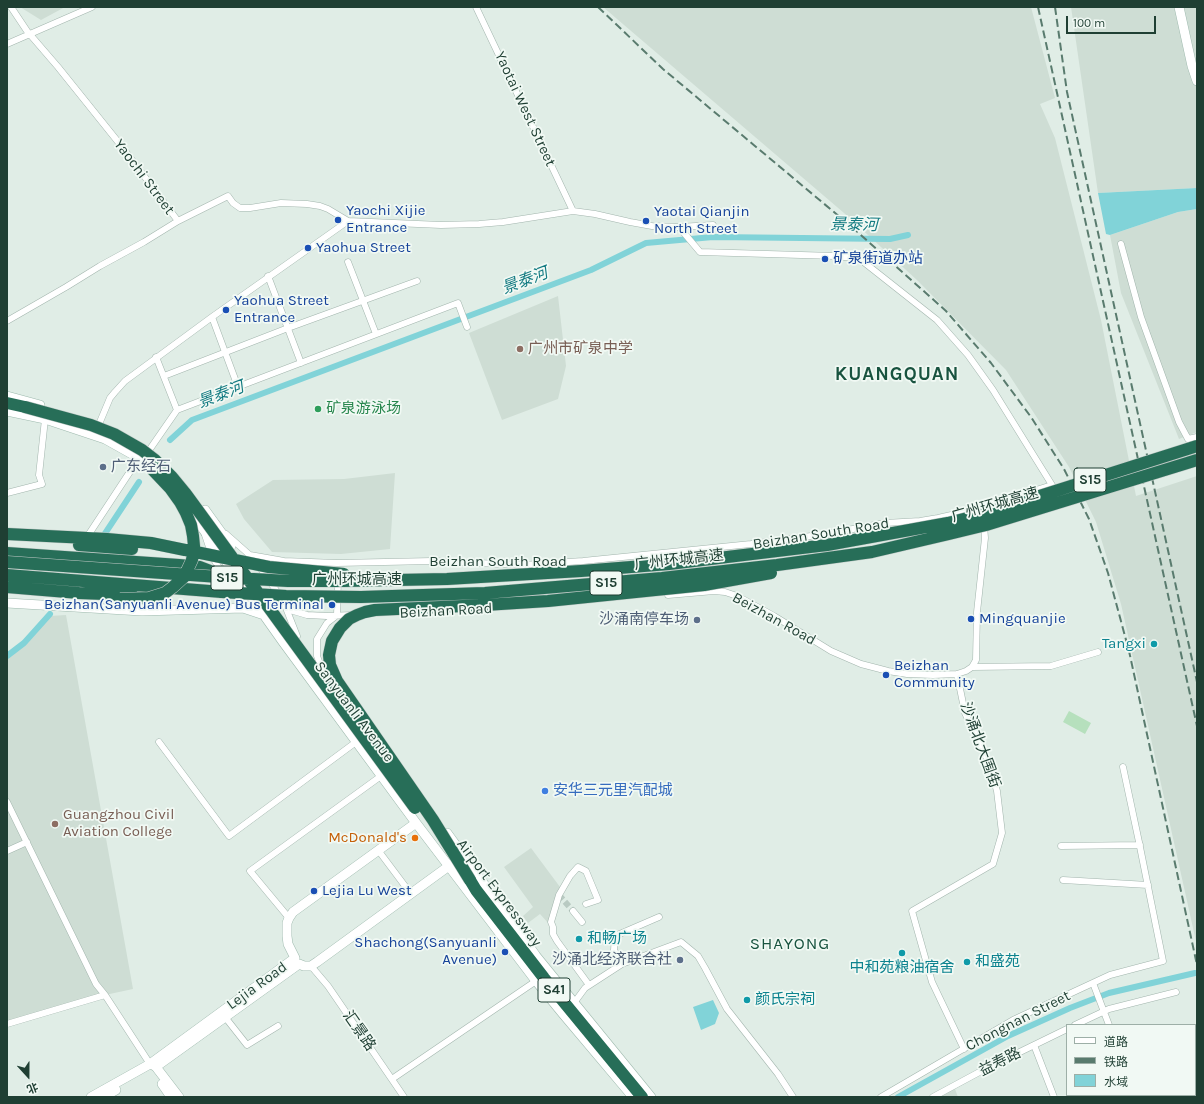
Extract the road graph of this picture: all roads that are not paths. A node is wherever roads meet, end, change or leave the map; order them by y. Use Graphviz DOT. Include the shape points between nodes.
graph roads {
  1 [pos="11,7"];
  2 [pos="92,7"];
  3 [pos="476,7"];
  4 [pos="1179,7"];
  5 [pos="30,34"];
  6 [pos="7,44"];
  7 [pos="1197,81"];
  8 [pos="573,211"];
  9 [pos="348,220"];
  10 [pos="178,221"];
  11 [pos="713,225"];
  12 [pos="679,227"];
  13 [pos="1121,244"];
  14 [pos="348,262"];
  15 [pos="268,276"];
  16 [pos="417,281"];
  17 [pos="363,301"];
  18 [pos="212,317"];
  19 [pos="7,322"];
  20 [pos="467,327"];
  21 [pos="288,328"];
  22 [pos="376,334"];
  23 [pos="225,352"];
  24 [pos="156,357"];
  25 [pos="301,363"];
  26 [pos="164,376"];
  27 [pos="238,387"];
  28 [pos="7,396"];
  29 [pos="7,403"];
  30 [pos="25,407"];
  31 [pos="7,410"];
  32 [pos="177,410"];
  33 [pos="45,419"];
  34 [pos="100,423"];
  35 [pos="91,434"];
  36 [pos="1197,437"];
  37 [pos="1197,446"];
  38 [pos="150,449"];
  39 [pos="139,458"];
  40 [pos="1197,460"];
  41 [pos="7,493"];
  42 [pos="981,507"];
  43 [pos="217,526"];
  44 [pos="7,534"];
  45 [pos="88,534"];
  46 [pos="7,540"];
  47 [pos="186,550"];
  48 [pos="872,552"];
  49 [pos="7,553"];
  50 [pos="250,555"];
  51 [pos="7,562"];
  52 [pos="338,563"];
  53 [pos="7,575"];
  54 [pos="447,580"];
  55 [pos="7,587"];
  56 [pos="222,592"];
  57 [pos="7,593"];
  58 [pos="7,603"];
  59 [pos="286,606"];
  60 [pos="264,615"];
  61 [pos="337,615"];
  62 [pos="297,636"];
  63 [pos="1098,652"];
  64 [pos="972,667"];
  65 [pos="323,672"];
  66 [pos="957,674"];
  67 [pos="352,723"];
  68 [pos="159,742"];
  69 [pos="356,742"];
  70 [pos="1123,768"];
  71 [pos="381,776"];
  72 [pos="7,802"];
  73 [pos="416,823"];
  74 [pos="27,842"];
  75 [pos="1061,846"];
  76 [pos="1140,846"];
  77 [pos="378,850"];
  78 [pos="7,851"];
  79 [pos="464,855"];
  80 [pos="449,866"];
  81 [pos="470,879"];
  82 [pos="1063,880"];
  83 [pos="1148,886"];
  84 [pos="411,894"];
  85 [pos="586,904"];
  86 [pos="573,911"];
  87 [pos="289,918"];
  88 [pos="659,918"];
  89 [pos="582,922"];
  90 [pos="297,961"];
  91 [pos="622,964"];
  92 [pos="311,966"];
  93 [pos="536,980"];
  94 [pos="1093,983"];
  95 [pos="589,985"];
  96 [pos="1176,992"];
  97 [pos="105,995"];
  98 [pos="574,1004"];
  99 [pos="1103,1012"];
  100 [pos="225,1017"];
  101 [pos="7,1024"];
  102 [pos="1077,1024"];
  103 [pos="1109,1024"];
  104 [pos="278,1026"];
  105 [pos="1066,1029"];
  106 [pos="1034,1045"];
  107 [pos="964,1049"];
  108 [pos="153,1066"];
  109 [pos="392,1079"];
  110 [pos="91,1097"];
  111 [pos="104,1097"];
  112 [pos="171,1097"];
  113 [pos="179,1097"];
  114 [pos="404,1097"];
  115 [pos="633,1097"];
  116 [pos="642,1097"];
  117 [pos="651,1097"];
  118 [pos="793,1097"];
  119 [pos="881,1097"];
  120 [pos="933,1097"];
  121 [pos="1054,1097"];
  1 -- 5 [label="street, Yaochi Street"];
  2 -- 5 [label="street"];
  3 -- 8 [label="street, Yaotai West Street"];
  4 -- 7 [label="main road"];
  5 -- 6 [label="street"];
  5 -- 10 [label="street, Yaochi Street" via="123,148"];
  8 -- 9 [label="street" via="479,224 441,225"];
  8 -- 12 [label="street" via="642,225"];
  9 -- 10 [label="street, Yaochi Street" via="328,209 307,204 281,203 240,208 228,196"];
  9 -- 15 [label="street"];
  10 -- 19 [label="street"];
  11 -- 12 [label="street"];
  12 -- 42 [label="street, Beizhan South Road" via="700,252 835,256 860,260 937,320 968,355 993,390 1052,485"];
  13 -- 36 [label="street" via="1141,317 1179,422 1188,439"];
  14 -- 17 [label="street"];
  15 -- 18 [label="street"];
  15 -- 21 [label="street"];
  16 -- 17 [label="street"];
  17 -- 21 [label="street"];
  17 -- 22 [label="street"];
  18 -- 23 [label="street"];
  18 -- 24 [label="street"];
  20 -- 22 [label="street" via="458,303"];
  21 -- 23 [label="street"];
  21 -- 25 [label="street"];
  22 -- 25 [label="street"];
  23 -- 26 [label="street"];
  23 -- 27 [label="street"];
  24 -- 26 [label="street"];
  24 -- 34 [label="street" via="115,392"];
  25 -- 27 [label="street"];
  26 -- 32 [label="street"];
  27 -- 32 [label="street"];
  28 -- 34 [label="main road, Sanyuanli Avenue"];
  29 -- 30 [label="highway"];
  30 -- 57 [label="highway, bridge" via="112,442 151,467 170,488 186,513 194,550 190,565 180,581 160,595 149,598"];
  30 -- 67 [label="highway, bridge" via="114,434 135,446 163,468 186,494"];
  31 -- 33 [label="main road, Sanyuanli Avenue"];
  32 -- 38 [label="street"];
  33 -- 35 [label="main road, Sanyuanli Avenue"];
  33 -- 41 [label="street" via="39,475 42,484"];
  34 -- 35 [label="street"];
  34 -- 38 [label="main road, Sanyuanli Avenue"];
  35 -- 39 [label="main road, Sanyuanli Avenue"];
  37 -- 54 [label="highway, 广州环城高速 / S15, bridge" via="982,514 890,534 796,550 688,562"];
  38 -- 43 [label="main road, Sanyuanli Avenue" via="178,476"];
  39 -- 45 [label="street"];
  39 -- 60 [label="main road, Sanyuanli Avenue" via="170,486 204,529"];
  40 -- 48 [label="highway, 广州环城高速 / S15, bridge" via="986,525"];
  42 -- 52 [label="street, Beizhan South Road" via="938,518 885,523 796,539 577,562 523,565 425,561"];
  42 -- 64 [label="street" via="985,532 977,612 976,660"];
  43 -- 50 [label="street"];
  43 -- 62 [label="main road, Sanyuanli Avenue"];
  44 -- 47 [label="highway" via="107,539 151,543"];
  46 -- 47 [label="highway" via="143,550"];
  47 -- 54 [label="highway, bridge" via="270,567"];
  48 -- 56 [label="highway, 广州环城高速 / S15, bridge" via="721,572 486,593 361,597"];
  48 -- 81 [label="highway, bridge" via="704,585 524,603 381,609 361,613 346,622 334,636 329,651 330,665 336,682 433,820"];
  49 -- 67 [label="highway, bridge" via="200,567 221,575 237,584 251,597 309,675"];
  50 -- 52 [label="street, Beizhan South Road" via="284,561"];
  50 -- 59 [label="street"];
  51 -- 54 [label="highway, 广州环城高速 / S15, bridge" via="219,578 374,582"];
  52 -- 61 [label="street"];
  53 -- 56 [label="highway, 广州环城高速 / S15, bridge"];
  55 -- 56 [label="highway, bridge" via="117,595"];
  58 -- 60 [label="main road" via="142,611 243,608"];
  59 -- 61 [label="street, Beizhan Road" via="303,614"];
  59 -- 62 [label="street"];
  60 -- 69 [label="main road, Sanyuanli Avenue"];
  61 -- 65 [label="street" via="327,623 317,639 317,656"];
  61 -- 66 [label="street, Beizhan Road" via="511,608 604,599 725,592 737,596 831,650 861,664 888,672 907,674"];
  62 -- 65 [label="main road, Sanyuanli Avenue"];
  63 -- 64 [label="street" via="1051,666"];
  64 -- 66 [label="street, Beizhan Road"];
  65 -- 79 [label="main road, Sanyuanli Avenue"];
  66 -- 107 [label="street, 沙涌北大围街" via="965,713 989,763 997,791 1002,833 993,864 912,911 932,982"];
  67 -- 81 [label="highway, Airport Expressway / S41, bridge"];
  68 -- 69 [label="street" via="229,836"];
  69 -- 71 [label="main road, Sanyuanli Avenue"];
  70 -- 76 [label="street"];
  71 -- 73 [label="main road, Sanyuanli Avenue"];
  71 -- 87 [label="street" via="250,871"];
  72 -- 74 [label="street"];
  73 -- 77 [label="main road"];
  73 -- 80 [label="main road, Sanyuanli Avenue"];
  74 -- 78 [label="street"];
  74 -- 97 [label="street" via="96,984"];
  75 -- 76 [label="street"];
  76 -- 83 [label="street"];
  77 -- 84 [label="street"];
  77 -- 87 [label="main road" via="298,908"];
  79 -- 80 [label="main road, Lejia Road"];
  79 -- 81 [label="main road, Sanyuanli Avenue"];
  80 -- 81 [label="main road, Sanyuanli Avenue"];
  80 -- 84 [label="main road, Lejia Road"];
  81 -- 93 [label="main road, Sanyuanli Avenue"];
  81 -- 98 [label="main road, Sanyuanli Avenue" via="524,940"];
  81 -- 116 [label="highway, Airport Expressway / S41" via="540,973"];
  82 -- 83 [label="street"];
  83 -- 94 [label="street, Chongnan Street" via="1163,961 1110,975"];
  84 -- 92 [label="main road, Lejia Road"];
  85 -- 95 [label="street" via="598,900 586,871 578,867 559,895 551,922 557,941"];
  86 -- 89 [label="street"];
  87 -- 90 [label="main road, Lejia Road" via="288,944"];
  88 -- 91 [label="street" via="615,936 614,950"];
  90 -- 92 [label="main road, Lejia Road" via="304,966"];
  90 -- 100 [label="main road, Lejia Road"];
  90 -- 108 [label="main road, Lejia Road"];
  91 -- 95 [label="street"];
  91 -- 118 [label="street" via="681,942 698,956 727,1009"];
  92 -- 109 [label="street, 汇景路" via="328,986"];
  93 -- 109 [label="street"];
  93 -- 115 [label="main road, Sanyuanli Avenue"];
  94 -- 99 [label="street"];
  94 -- 107 [label="street, Chongnan Street" via="1013,1020"];
  95 -- 98 [label="street"];
  96 -- 99 [label="street"];
  97 -- 101 [label="street"];
  97 -- 108 [label="street"];
  98 -- 117 [label="main road, Sanyuanli Avenue"];
  99 -- 102 [label="street"];
  99 -- 103 [label="street"];
  100 -- 104 [label="street" via="247,1045"];
  100 -- 108 [label="main road, Lejia Road"];
  105 -- 106 [label="street, 益寿路"];
  106 -- 120 [label="street, 益寿路"];
  106 -- 121 [label="street"];
  107 -- 119 [label="street, Chongnan Street"];
  108 -- 110 [label="main road, Lejia Road"];
  108 -- 111 [label="main road, Lejia Road"];
  108 -- 112 [label="main road"];
  108 -- 113 [label="main road"];
  109 -- 114 [label="street, 汇景路"];
}
